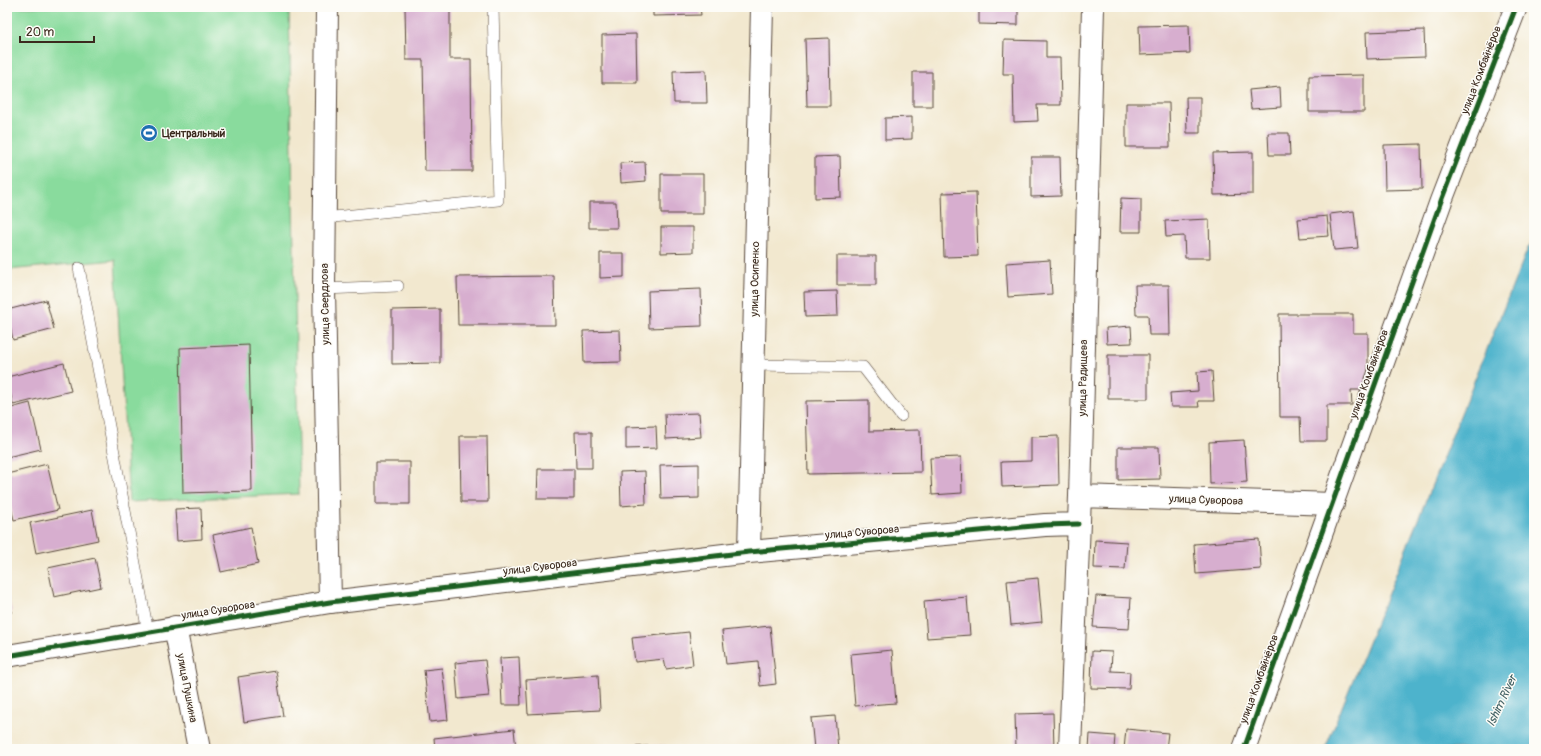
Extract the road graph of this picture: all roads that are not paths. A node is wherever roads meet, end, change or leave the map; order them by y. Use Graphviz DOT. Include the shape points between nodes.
graph roads {
  1 [pos="327,7"];
  2 [pos="493,7"];
  3 [pos="762,7"];
  4 [pos="1093,7"];
  5 [pos="1516,7"];
  6 [pos="324,218"];
  7 [pos="79,268"];
  8 [pos="398,286"];
  9 [pos="324,289"];
  10 [pos="752,365"];
  11 [pos="901,416"];
  12 [pos="1080,496"];
  13 [pos="1333,504"];
  14 [pos="1078,524"];
  15 [pos="749,552"];
  16 [pos="330,602"];
  17 [pos="176,627"];
  18 [pos="148,632"];
  19 [pos="7,656"];
  20 [pos="199,749"];
  21 [pos="1070,749"];
  22 [pos="1244,749"];
  1 -- 6 [label="street, улица Свердлова"];
  2 -- 6 [label="lane" via="498,200"];
  3 -- 10 [label="street, улица Осипенко"];
  4 -- 12 [label="street, улица Радищева"];
  5 -- 13 [label="street, улица Комбайнёров" via="1441,201"];
  6 -- 9 [label="street, улица Свердлова"];
  7 -- 18 [label="lane"];
  8 -- 9 [label="lane"];
  9 -- 16 [label="street, улица Свердлова"];
  10 -- 11 [label="lane" via="863,367"];
  10 -- 15 [label="street, улица Осипенко"];
  12 -- 13 [label="street, улица Суворова"];
  12 -- 14 [label="street, улица Радищева"];
  13 -- 22 [label="street, улица Комбайнёров"];
  14 -- 15 [label="street, улица Суворова"];
  14 -- 21 [label="street, улица Радищева"];
  15 -- 16 [label="street, улица Суворова"];
  16 -- 17 [label="street, улица Суворова"];
  17 -- 18 [label="street, улица Суворова"];
  17 -- 20 [label="street, улица Пушкина"];
  18 -- 19 [label="street, улица Суворова"];
}
